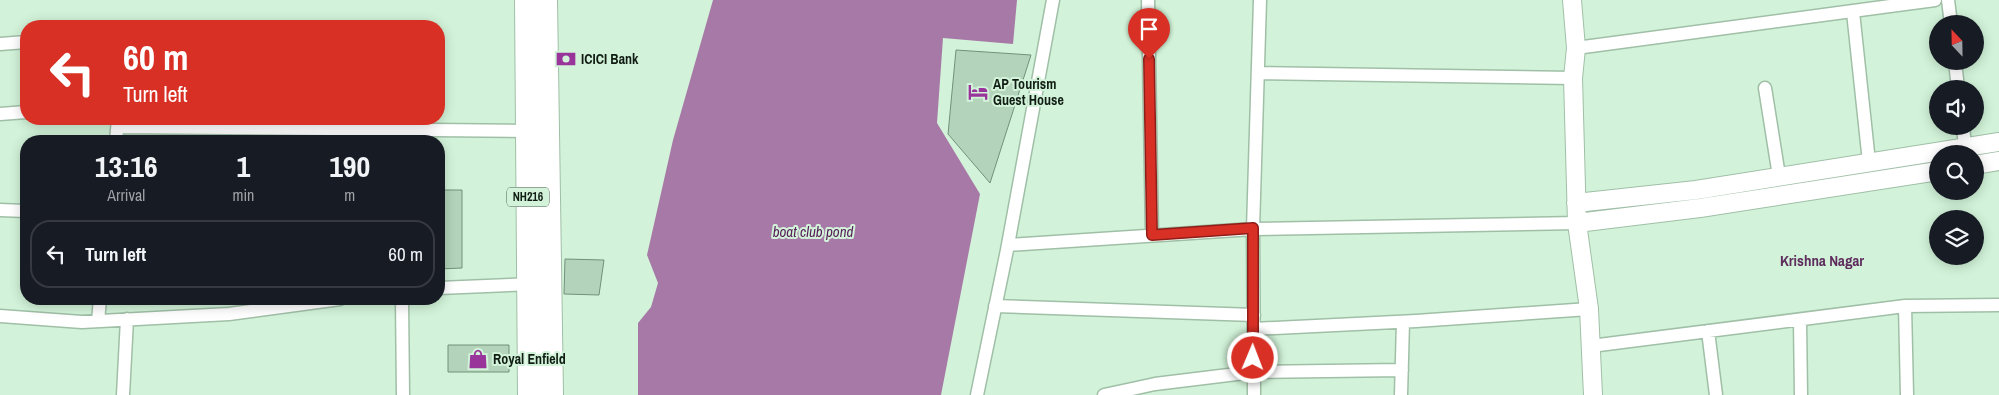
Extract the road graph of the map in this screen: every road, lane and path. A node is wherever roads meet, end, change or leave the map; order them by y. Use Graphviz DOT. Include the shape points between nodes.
graph roads {
  1 [pos="527,0"];
  2 [pos="545,0"];
  3 [pos="1053,0"];
  4 [pos="1148,0"];
  5 [pos="1260,0"];
  6 [pos="1572,0"];
  7 [pos="1935,0"];
  8 [pos="1948,0"];
  9 [pos="1852,12"];
  10 [pos="1950,15"];
  11 [pos="20,42"];
  12 [pos="0,44"];
  13 [pos="1576,48"];
  14 [pos="1258,72"];
  15 [pos="1573,78"];
  16 [pos="1765,88"];
  17 [pos="20,112"];
  18 [pos="0,114"];
  19 [pos="221,125"];
  20 [pos="529,131"];
  21 [pos="1999,142"];
  22 [pos="1979,145"];
  23 [pos="1929,153"];
  24 [pos="1999,161"];
  25 [pos="1869,162"];
  26 [pos="1984,164"];
  27 [pos="1929,172"];
  28 [pos="1779,176"];
  29 [pos="1576,204"];
  30 [pos="0,210"];
  31 [pos="20,211"];
  32 [pos="1577,223"];
  33 [pos="1253,228"];
  34 [pos="1152,235"];
  35 [pos="1008,245"];
  36 [pos="538,284"];
  37 [pos="445,288"];
  38 [pos="99,305"];
  39 [pos="296,305"];
  40 [pos="402,305"];
  41 [pos="1999,305"];
  42 [pos="995,306"];
  43 [pos="1906,306"];
  44 [pos="1589,309"];
  45 [pos="1254,315"];
  46 [pos="0,316"];
  47 [pos="127,319"];
  48 [pos="1800,320"];
  49 [pos="98,321"];
  50 [pos="1403,322"];
  51 [pos="1254,329"];
  52 [pos="1708,331"];
  53 [pos="1591,346"];
  54 [pos="1402,370"];
  55 [pos="1253,372"];
  56 [pos="1134,392"];
  57 [pos="123,395"];
  58 [pos="403,395"];
  59 [pos="530,395"];
  60 [pos="551,395"];
  61 [pos="977,395"];
  62 [pos="1104,395"];
  63 [pos="1254,395"];
  64 [pos="1401,395"];
  65 [pos="1593,395"];
  66 [pos="1716,395"];
  67 [pos="1801,395"];
  68 [pos="1907,395"];
  1 -- 20 [label="highway, NH216"];
  2 -- 36 [label="highway, NH216"];
  3 -- 35 [label="street"];
  4 -- 34 [label="street"];
  5 -- 14 [label="street"];
  6 -- 13 [label="street"];
  7 -- 9 [label="street"];
  8 -- 10 [label="street"];
  9 -- 13 [label="street"];
  9 -- 25 [label="street"];
  11 -- 12 [label="street"];
  13 -- 15 [label="street"];
  14 -- 15 [label="street"];
  14 -- 33 [label="street"];
  15 -- 29 [label="street"];
  16 -- 28 [label="street"];
  17 -- 18 [label="street"];
  19 -- 20 [label="street"];
  20 -- 36 [label="highway, NH216"];
  21 -- 22 [label="street"];
  23 -- 25 [label="street"];
  24 -- 26 [label="street"];
  25 -- 28 [label="street"];
  27 -- 32 [label="street" via="1700,208"];
  28 -- 29 [label="street" via="1696,190"];
  29 -- 32 [label="street"];
  30 -- 31 [label="street"];
  32 -- 33 [label="street"];
  32 -- 44 [label="street"];
  33 -- 34 [label="street"];
  33 -- 45 [label="street"];
  34 -- 35 [label="street"];
  35 -- 42 [label="street"];
  36 -- 37 [label="street"];
  36 -- 59 [label="highway, NH216"];
  36 -- 60 [label="highway, NH216"];
  38 -- 49 [label="street"];
  39 -- 47 [label="street" via="229,314"];
  40 -- 58 [label="street"];
  41 -- 43 [label="street"];
  42 -- 45 [label="street"];
  42 -- 61 [label="street"];
  43 -- 48 [label="street"];
  43 -- 68 [label="street"];
  44 -- 50 [label="street"];
  44 -- 53 [label="street"];
  45 -- 51 [label="street"];
  46 -- 49 [label="street"];
  47 -- 49 [label="street"];
  47 -- 57 [label="street"];
  48 -- 52 [label="street"];
  48 -- 67 [label="street"];
  50 -- 51 [label="street"];
  50 -- 54 [label="street"];
  51 -- 55 [label="street"];
  52 -- 53 [label="street"];
  52 -- 66 [label="street"];
  53 -- 65 [label="street"];
  54 -- 55 [label="street"];
  54 -- 64 [label="street"];
  55 -- 56 [label="street" via="1181,380"];
  55 -- 63 [label="street"];
  56 -- 62 [label="street"];
}
